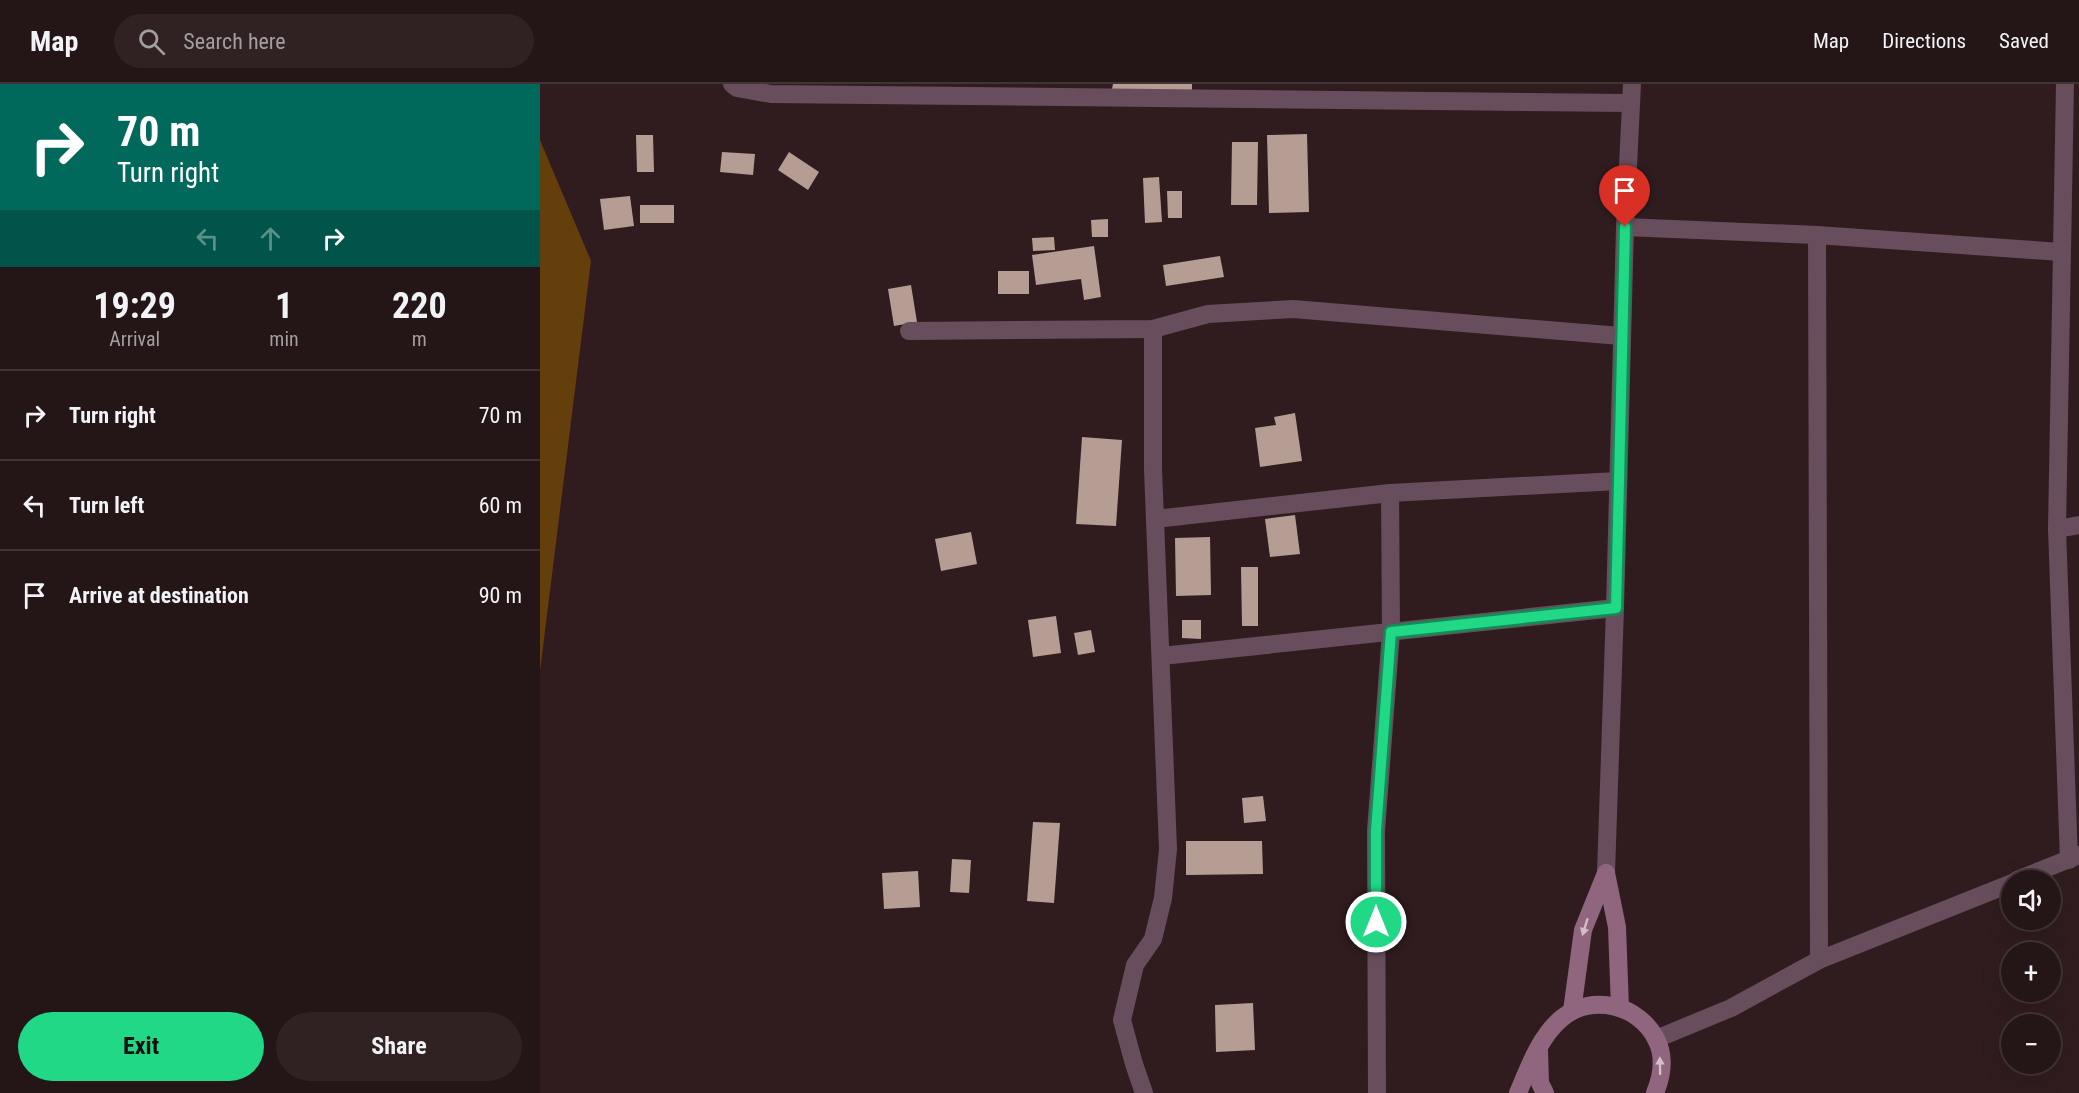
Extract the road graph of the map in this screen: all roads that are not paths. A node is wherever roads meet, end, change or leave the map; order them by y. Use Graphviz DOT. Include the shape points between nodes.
graph roads {
  1 [pos="732,84"];
  2 [pos="1632,84"];
  3 [pos="2065,84"];
  4 [pos="1630,103"];
  5 [pos="1625,227"];
  6 [pos="1817,235"];
  7 [pos="2061,252"];
  8 [pos="1153,329"];
  9 [pos="909,331"];
  10 [pos="1621,336"];
  11 [pos="1618,481"];
  12 [pos="1390,493"];
  13 [pos="1155,519"];
  14 [pos="2079,525"];
  15 [pos="2057,529"];
  16 [pos="1616,608"];
  17 [pos="1391,632"];
  18 [pos="1162,656"];
  19 [pos="2074,858"];
  20 [pos="2043,870"];
  21 [pos="1606,873"];
  22 [pos="2001,887"];
  23 [pos="1819,960"];
  24 [pos="1620,1008"];
  25 [pos="1572,1011"];
  26 [pos="1656,1039"];
  27 [pos="1539,1047"];
  28 [pos="1144,1093"];
  29 [pos="1377,1093"];
  30 [pos="1518,1093"];
  31 [pos="1545,1093"];
  32 [pos="1655,1093"];
  1 -- 4 [label="street" via="771,94"];
  2 -- 4 [label="street"];
  3 -- 7 [label="street"];
  4 -- 5 [label="street"];
  5 -- 6 [label="street"];
  5 -- 10 [label="street"];
  6 -- 7 [label="street"];
  6 -- 23 [label="street"];
  7 -- 15 [label="street"];
  8 -- 9 [label="street"];
  8 -- 10 [label="street" via="1208,314 1293,309"];
  8 -- 13 [label="street"];
  10 -- 11 [label="street"];
  11 -- 12 [label="street"];
  11 -- 16 [label="street"];
  12 -- 13 [label="street"];
  12 -- 17 [label="street"];
  13 -- 18 [label="street"];
  14 -- 15 [label="street"];
  15 -- 19 [label="street"];
  16 -- 17 [label="street"];
  16 -- 21 [label="street"];
  17 -- 18 [label="street"];
  17 -- 29 [label="street" via="1376,831"];
  18 -- 28 [label="street" via="1168,849 1163,898 1153,939 1135,965 1122,1020"];
  19 -- 20 [label="street"];
  21 -- 24 [label="main road" via="1617,927"];
  21 -- 25 [label="main road, one-way" via="1582,930"];
  22 -- 23 [label="street"];
  23 -- 26 [label="street" via="1731,1008"];
  24 -- 25 [label="main road" via="1605,1004"];
  24 -- 26 [label="main road" via="1645,1024"];
  25 -- 27 [label="main road" via="1560,1019"];
  32 -- 26 [label="main road, one-way" via="1662,1065"];
  27 -- 30 [label="main road"];
  27 -- 31 [label="main road" via="1540,1083"];
}
